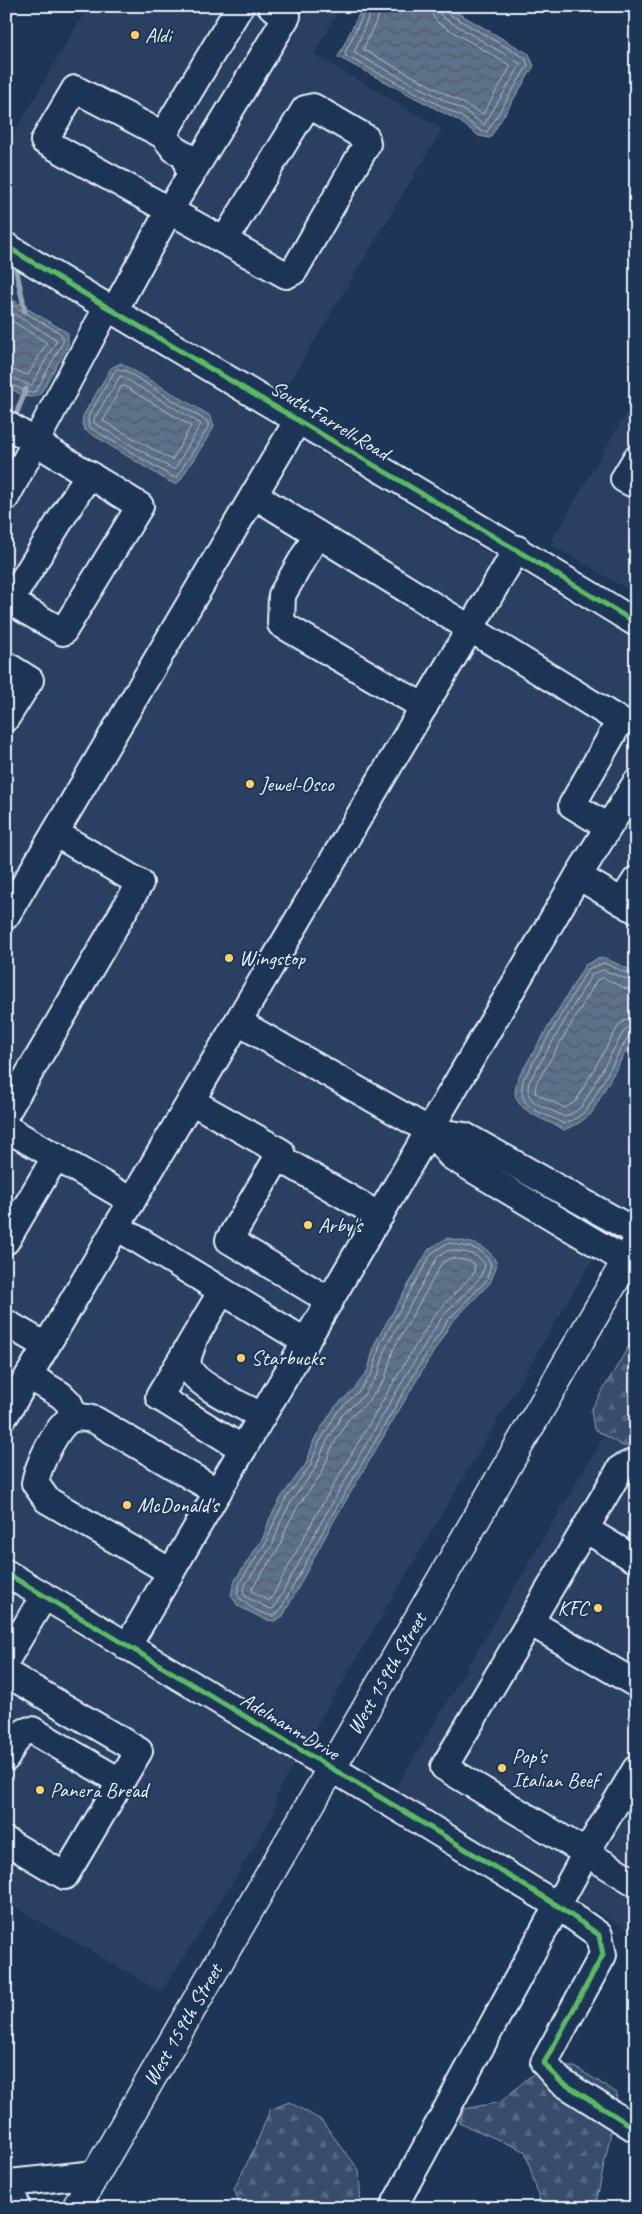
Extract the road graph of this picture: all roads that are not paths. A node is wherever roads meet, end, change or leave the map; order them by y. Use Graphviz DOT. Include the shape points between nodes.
graph roads {
  1 [pos="240,6"];
  2 [pos="271,6"];
  3 [pos="163,135"];
  4 [pos="190,177"];
  5 [pos="170,211"];
  6 [pos="224,241"];
  7 [pos="6,246"];
  8 [pos="110,309"];
  9 [pos="298,420"];
  10 [pos="6,424"];
  11 [pos="36,441"];
  12 [pos="636,459"];
  13 [pos="88,474"];
  14 [pos="636,485"];
  15 [pos="254,495"];
  16 [pos="6,497"];
  17 [pos="317,534"];
  18 [pos="517,550"];
  19 [pos="8,600"];
  20 [pos="636,623"];
  21 [pos="471,628"];
  22 [pos="6,665"];
  23 [pos="424,707"];
  24 [pos="6,718"];
  25 [pos="632,797"];
  26 [pos="608,827"];
  27 [pos="55,833"];
  28 [pos="578,876"];
  29 [pos="636,880"];
  30 [pos="629,906"];
  31 [pos="6,916"];
  32 [pos="238,1022"];
  33 [pos="191,1101"];
  34 [pos="6,1114"];
  35 [pos="6,1128"];
  36 [pos="430,1131"];
  37 [pos="56,1156"];
  38 [pos="278,1157"];
  39 [pos="132,1201"];
  40 [pos="380,1216"];
  41 [pos="116,1227"];
  42 [pos="636,1232"];
  43 [pos="6,1241"];
  44 [pos="631,1252"];
  45 [pos="222,1291"];
  46 [pos="330,1301"];
  47 [pos="7,1324"];
  48 [pos="194,1339"];
  49 [pos="306,1342"];
  50 [pos="46,1346"];
  51 [pos="29,1376"];
  52 [pos="6,1414"];
  53 [pos="262,1416"];
  54 [pos="74,1418"];
  55 [pos="243,1449"];
  56 [pos="636,1462"];
  57 [pos="218,1492"];
  58 [pos="585,1530"];
  59 [pos="636,1560"];
  60 [pos="171,1572"];
  61 [pos="6,1573"];
  62 [pos="44,1596"];
  63 [pos="530,1622"];
  64 [pos="127,1647"];
  65 [pos="6,1660"];
  66 [pos="6,1673"];
  67 [pos="636,1684"];
  68 [pos="6,1758"];
  69 [pos="636,1768"];
  70 [pos="330,1769"];
  71 [pos="121,1782"];
  72 [pos="6,1841"];
  73 [pos="586,1852"];
  74 [pos="636,1882"];
  75 [pos="558,1906"];
  76 [pos="636,2129"];
  77 [pos="96,2174"];
  78 [pos="8,2182"];
  79 [pos="78,2207"];
  80 [pos="18,2208"];
  81 [pos="393,2208"];
  1 -- 3 [label="street"];
  2 -- 4 [label="street" via="287,16"];
  3 -- 4 [label="street" via="175,150 186,156"];
  3 -- 5 [label="street" via="75,89 44,141"];
  4 -- 5 [label="street"];
  5 -- 6 [label="street"];
  5 -- 8 [label="street"];
  6 -- 6 [label="street" via="286,275 294,270 367,144 366,138 313,107 305,109"];
  7 -- 8 [label="street, South Farrell Road"];
  8 -- 9 [label="street, South Farrell Road"];
  8 -- 11 [label="street"];
  9 -- 15 [label="street"];
  9 -- 18 [label="street, South Farrell Road"];
  10 -- 11 [label="street"];
  11 -- 13 [label="street"];
  11 -- 16 [label="street"];
  12 -- 14 [label="street" via="624,479"];
  13 -- 19 [label="street"];
  13 -- 19 [label="street" via="140,506 63,632"];
  15 -- 17 [label="street"];
  15 -- 27 [label="street"];
  17 -- 21 [label="street"];
  17 -- 23 [label="street" via="282,595 281,624"];
  18 -- 20 [label="street, South Farrell Road"];
  18 -- 21 [label="street"];
  21 -- 23 [label="street"];
  21 -- 26 [label="street" via="620,721 572,805"];
  22 -- 24 [label="street" via="30,680"];
  23 -- 32 [label="street"];
  25 -- 26 [label="street"];
  26 -- 28 [label="street"];
  27 -- 31 [label="street"];
  27 -- 34 [label="street" via="140,883"];
  28 -- 30 [label="street"];
  28 -- 36 [label="street"];
  29 -- 30 [label="street"];
  32 -- 33 [label="street"];
  32 -- 36 [label="street"];
  33 -- 38 [label="street" via="281,1152"];
  33 -- 39 [label="street"];
  35 -- 37 [label="street"];
  36 -- 40 [label="street"];
  36 -- 42 [label="street" via="465,1136"];
  36 -- 44 [label="street" via="451,1156"];
  37 -- 39 [label="street"];
  37 -- 43 [label="street"];
  38 -- 40 [label="street"];
  38 -- 46 [label="street" via="229,1240"];
  39 -- 41 [label="street"];
  40 -- 46 [label="street"];
  41 -- 45 [label="street"];
  41 -- 50 [label="street"];
  44 -- 70 [label="main road, West 159th Street"];
  45 -- 48 [label="street"];
  45 -- 49 [label="street"];
  46 -- 49 [label="street"];
  47 -- 50 [label="street"];
  48 -- 53 [label="street" via="187,1363 189,1370 201,1382"];
  48 -- 55 [label="street" via="159,1397"];
  49 -- 53 [label="street"];
  50 -- 51 [label="street"];
  51 -- 52 [label="street"];
  51 -- 54 [label="street" via="61,1395 69,1403"];
  53 -- 55 [label="street"];
  54 -- 57 [label="street" via="83,1416 94,1420"];
  54 -- 60 [label="street" via="65,1423 41,1460 35,1483 40,1491 47,1500"];
  55 -- 57 [label="street"];
  56 -- 58 [label="street" via="621,1468"];
  57 -- 60 [label="street"];
  58 -- 59 [label="street"];
  58 -- 63 [label="street"];
  60 -- 64 [label="street"];
  61 -- 62 [label="street, Adelmann Drive"];
  62 -- 64 [label="street, Adelmann Drive"];
  62 -- 65 [label="street"];
  63 -- 67 [label="street"];
  63 -- 73 [label="street" via="444,1767"];
  64 -- 70 [label="street, Adelmann Drive"];
  66 -- 71 [label="street" via="139,1751"];
  68 -- 71 [label="street" via="20,1734 32,1730"];
  69 -- 73 [label="street"];
  70 -- 75 [label="street, Adelmann Drive"];
  70 -- 77 [label="main road, West 159th Street"];
  71 -- 72 [label="street" via="65,1876"];
  73 -- 74 [label="street"];
  73 -- 75 [label="street"];
  75 -- 76 [label="street, Adelmann Drive" via="598,1935 603,1955 544,2063 560,2081"];
  75 -- 81 [label="street"];
  77 -- 78 [label="street"];
  77 -- 79 [label="main road, West 159th Street"];
  78 -- 80 [label="street"];
}
